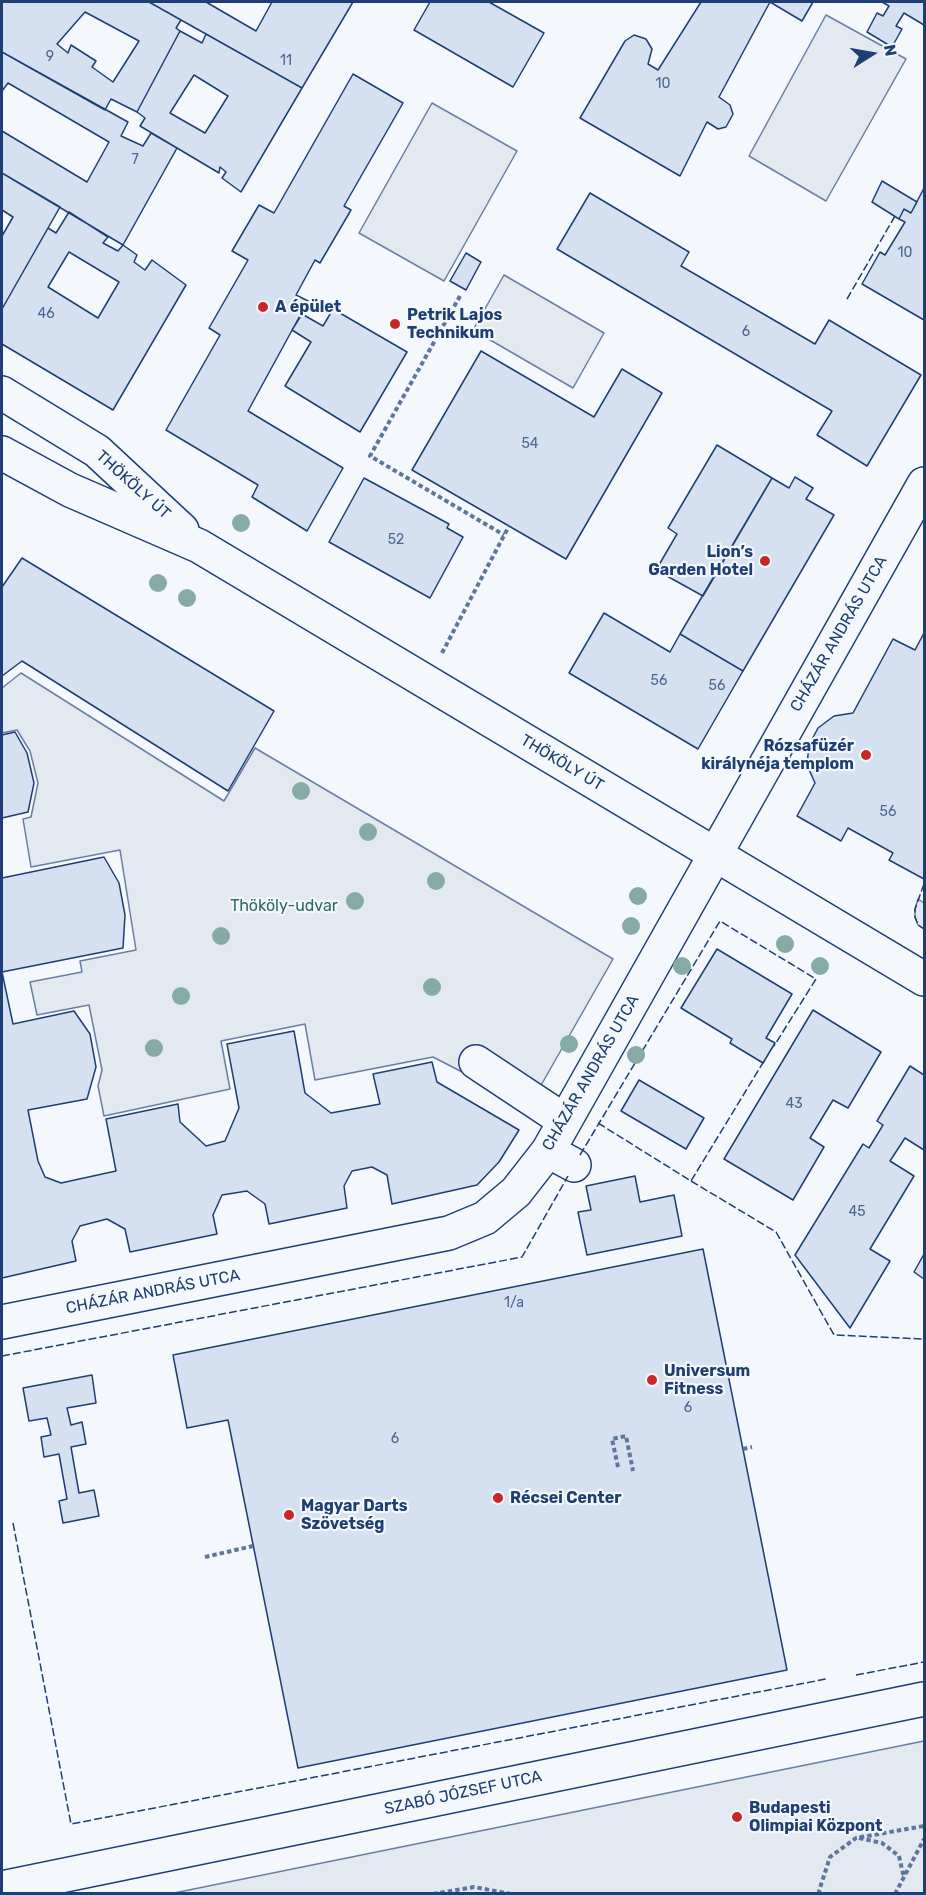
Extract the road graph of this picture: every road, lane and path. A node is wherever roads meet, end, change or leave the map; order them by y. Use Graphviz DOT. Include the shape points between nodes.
graph roads {
  1 [pos="460,296"];
  2 [pos="2,393"];
  3 [pos="2,453"];
  4 [pos="924,484"];
  5 [pos="509,526"];
  6 [pos="504,535"];
  7 [pos="199,546"];
  8 [pos="426,682"];
  9 [pos="715,855"];
  10 [pos="924,979"];
  11 [pos="476,1062"];
  12 [pos="565,1121"];
  13 [pos="2,1322"];
  14 [pos="752,1447"];
  15 [pos="743,1449"];
  16 [pos="618,1467"];
  17 [pos="633,1471"];
  18 [pos="253,1546"];
  19 [pos="205,1557"];
  20 [pos="924,1699"];
  21 [pos="924,1826"];
  22 [pos="856,1838"];
  23 [pos="924,1839"];
  24 [pos="904,1878"];
  25 [pos="2,1888"];
  26 [pos="433,1893"];
  27 [pos="511,1893"];
  28 [pos="820,1893"];
  29 [pos="895,1893"];
  1 -- 6 [label="path" via="370,456"];
  2 -- 7 [label="street, THÖKÖLY ÚT" via="97,451"];
  3 -- 7 [label="street, THÖKÖLY ÚT" via="70,490"];
  4 -- 9 [label="street, CHÁZÁR ANDRÁS UTCA"];
  5 -- 6 [label="path"];
  6 -- 8 [label="path"];
  7 -- 8 [label="street, THÖKÖLY ÚT"];
  8 -- 9 [label="street, THÖKÖLY ÚT"];
  9 -- 10 [label="street, THÖKÖLY ÚT"];
  9 -- 12 [label="street, CHÁZÁR ANDRÁS UTCA"];
  11 -- 12 [label="street"];
  12 -- 13 [label="street, CHÁZÁR ANDRÁS UTCA" via="561,1158 485,1218 450,1233"];
  14 -- 15 [label="path"];
  16 -- 17 [label="path" via="612,1438 626,1436"];
  18 -- 19 [label="path"];
  20 -- 25 [label="street, SZABÓ JÓZSEF UTCA"];
  21 -- 22 [label="path"];
  22 -- 24 [label="path" via="882,1843 899,1856"];
  22 -- 28 [label="path" via="830,1857"];
  23 -- 24 [label="path"];
  24 -- 29 [label="path"];
  26 -- 27 [label="path" via="474,1887"];
}
